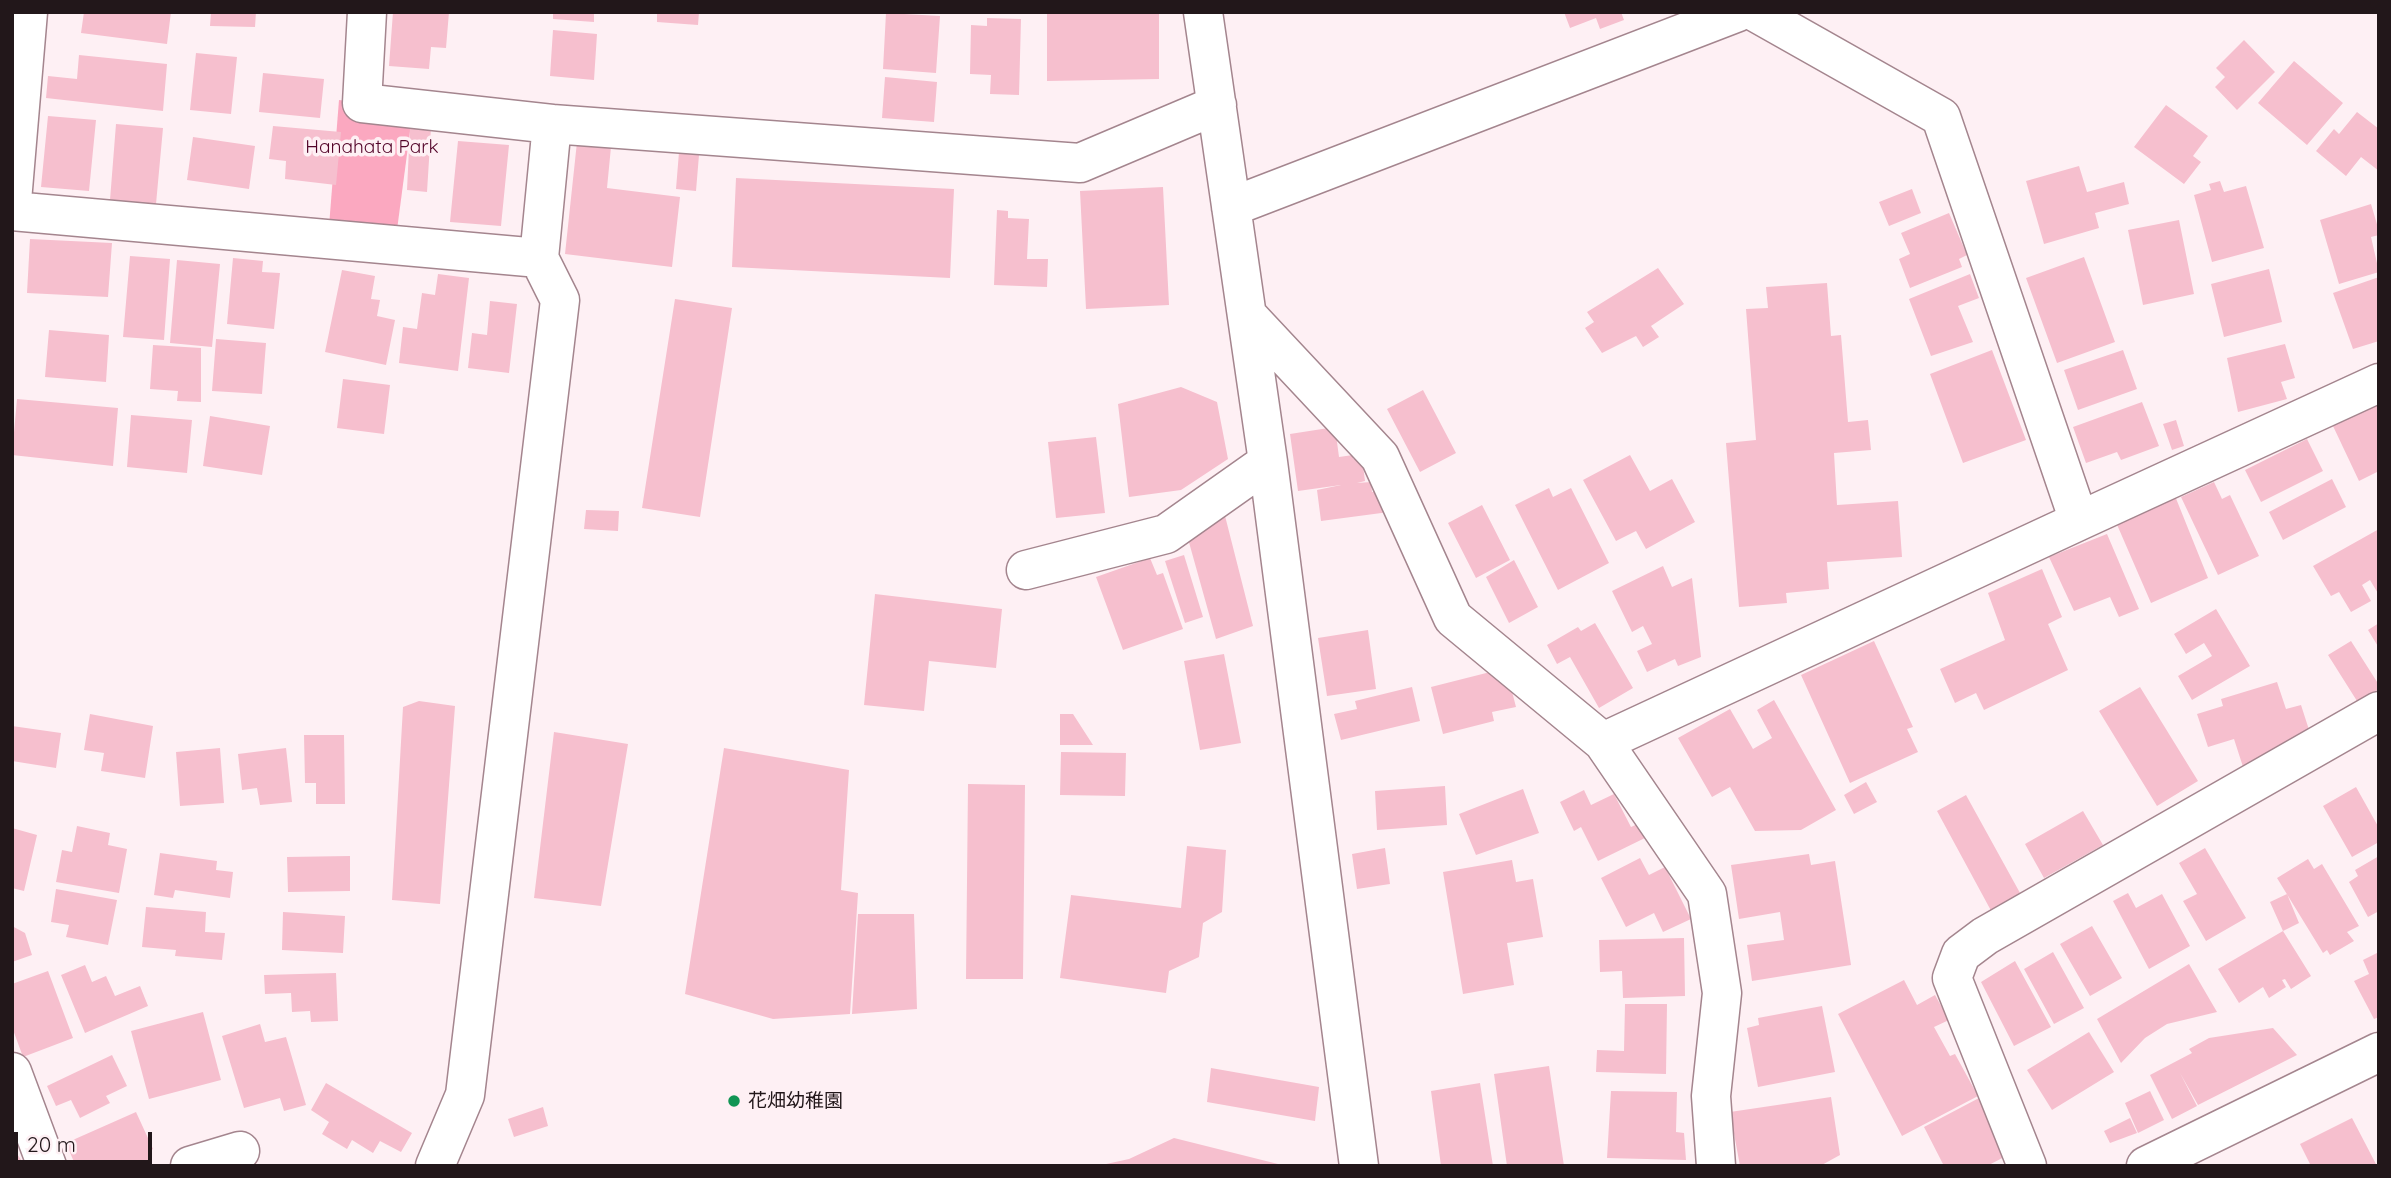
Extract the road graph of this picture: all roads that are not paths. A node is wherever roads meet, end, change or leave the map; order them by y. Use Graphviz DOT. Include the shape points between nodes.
graph roads {
  1 [pos="27,12"];
  2 [pos="367,12"];
  3 [pos="1203,12"];
  4 [pos="1738,12"];
  5 [pos="1755,12"];
  6 [pos="17,84"];
  7 [pos="1217,105"];
  8 [pos="552,124"];
  9 [pos="12,201"];
  10 [pos="1231,207"];
  11 [pos="12,211"];
  12 [pos="539,258"];
  13 [pos="1247,315"];
  14 [pos="2379,383"];
  15 [pos="1268,462"];
  16 [pos="2079,521"];
  17 [pos="1026,570"];
  18 [pos="2379,711"];
  19 [pos="1602,742"];
  20 [pos="2379,1052"];
  21 [pos="12,1072"];
  22 [pos="240,1151"];
  23 [pos="47,1166"];
  24 [pos="190,1166"];
  25 [pos="435,1166"];
  26 [pos="1359,1166"];
  27 [pos="1716,1166"];
  28 [pos="2027,1166"];
  29 [pos="2146,1166"];
  1 -- 6 [label="street"];
  2 -- 8 [label="street" via="362,103"];
  3 -- 7 [label="street"];
  4 -- 10 [label="street"];
  5 -- 16 [label="street" via="1941,117"];
  6 -- 9 [label="street"];
  7 -- 8 [label="street" via="1080,163"];
  7 -- 10 [label="street"];
  8 -- 12 [label="street"];
  10 -- 13 [label="street"];
  11 -- 12 [label="street"];
  12 -- 25 [label="street" via="560,300 465,1095"];
  13 -- 15 [label="street"];
  13 -- 19 [label="street" via="1380,457 1453,618"];
  14 -- 16 [label="street"];
  15 -- 17 [label="street" via="1166,534"];
  15 -- 26 [label="street"];
  16 -- 19 [label="street"];
  18 -- 28 [label="street" via="1961,954 1952,978"];
  19 -- 27 [label="street" via="1707,894 1722,993 1710,1096"];
  20 -- 29 [label="street"];
  21 -- 23 [label="street"];
  22 -- 24 [label="street"];
}
